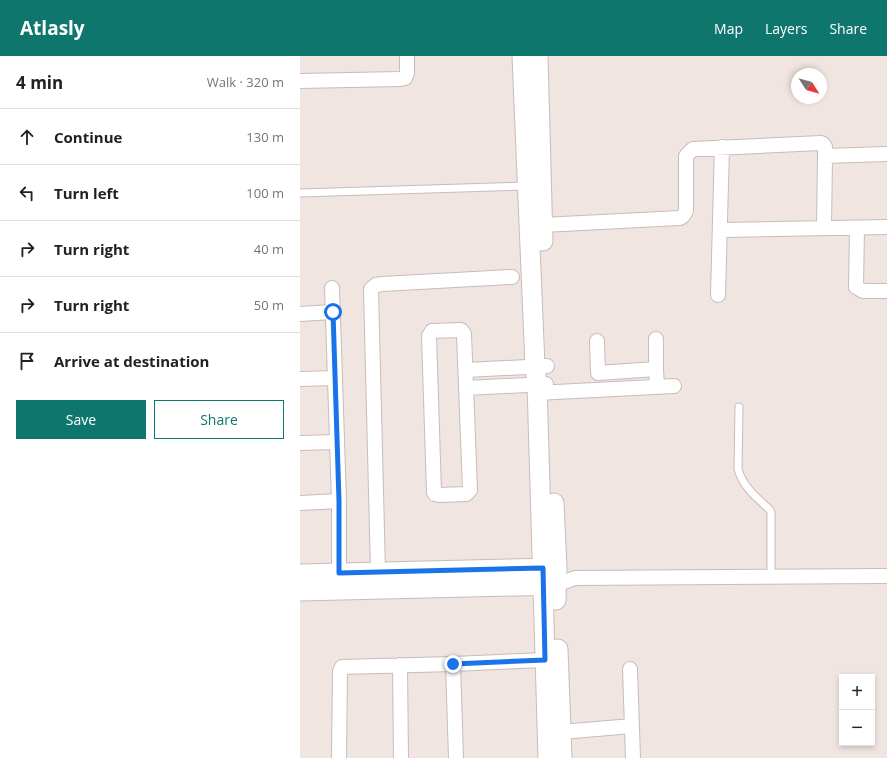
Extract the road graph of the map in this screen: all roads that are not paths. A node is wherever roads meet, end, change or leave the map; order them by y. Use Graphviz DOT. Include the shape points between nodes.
graph roads {
  1 [pos="406,56"];
  2 [pos="522,56"];
  3 [pos="538,56"];
  4 [pos="300,81"];
  5 [pos="722,147"];
  6 [pos="887,154"];
  7 [pos="825,156"];
  8 [pos="534,185"];
  9 [pos="300,194"];
  10 [pos="542,225"];
  11 [pos="887,227"];
  12 [pos="824,228"];
  13 [pos="857,228"];
  14 [pos="720,230"];
  15 [pos="512,277"];
  16 [pos="332,288"];
  17 [pos="887,291"];
  18 [pos="718,295"];
  19 [pos="333,312"];
  20 [pos="300,314"];
  21 [pos="656,339"];
  22 [pos="597,341"];
  23 [pos="656,369"];
  24 [pos="466,370"];
  25 [pos="598,373"];
  26 [pos="334,378"];
  27 [pos="300,379"];
  28 [pos="542,381"];
  29 [pos="674,386"];
  30 [pos="657,387"];
  31 [pos="466,388"];
  32 [pos="598,390"];
  33 [pos="739,407"];
  34 [pos="336,442"];
  35 [pos="300,443"];
  36 [pos="339,501"];
  37 [pos="300,503"];
  38 [pos="378,572"];
  39 [pos="339,573"];
  40 [pos="300,574"];
  41 [pos="887,576"];
  42 [pos="550,577"];
  43 [pos="771,577"];
  44 [pos="300,591"];
  45 [pos="545,660"];
  46 [pos="453,664"];
  47 [pos="400,665"];
  48 [pos="630,669"];
  49 [pos="632,726"];
  50 [pos="561,732"];
  51 [pos="339,758"];
  52 [pos="401,758"];
  53 [pos="456,758"];
  54 [pos="548,758"];
  55 [pos="562,758"];
  56 [pos="633,758"];
  1 -- 4 [label="street" via="405,78"];
  2 -- 8 [label="street"];
  3 -- 8 [label="street"];
  5 -- 7 [label="street" via="821,143 825,147"];
  5 -- 10 [label="street" via="693,149 686,156 686,211 680,218"];
  5 -- 14 [label="street"];
  6 -- 7 [label="street"];
  7 -- 12 [label="street"];
  8 -- 9 [label="lane"];
  8 -- 10 [label="street"];
  8 -- 28 [label="street"];
  10 -- 28 [label="street"];
  11 -- 13 [label="street"];
  12 -- 13 [label="street"];
  12 -- 14 [label="street"];
  13 -- 17 [label="street" via="856,286 863,291"];
  14 -- 18 [label="street"];
  15 -- 38 [label="street" via="382,284 372,289"];
  16 -- 19 [label="street"];
  19 -- 20 [label="street"];
  19 -- 26 [label="street"];
  21 -- 23 [label="street"];
  22 -- 25 [label="street"];
  23 -- 25 [label="street"];
  23 -- 30 [label="street"];
  24 -- 28 [label="street"];
  24 -- 31 [label="street"];
  24 -- 31 [label="street" via="463,331 432,331 429,336 435,494 466,494 470,490"];
  25 -- 32 [label="street"];
  26 -- 27 [label="street"];
  26 -- 34 [label="street"];
  28 -- 31 [label="street"];
  28 -- 32 [label="street"];
  28 -- 42 [label="street"];
  29 -- 30 [label="street"];
  30 -- 32 [label="street"];
  33 -- 43 [label="lane" via="738,468 740,478 746,487 771,513"];
  34 -- 35 [label="street"];
  34 -- 36 [label="street"];
  36 -- 37 [label="street"];
  36 -- 39 [label="street"];
  38 -- 39 [label="street"];
  38 -- 42 [label="street"];
  39 -- 40 [label="street"];
  41 -- 43 [label="street"];
  42 -- 43 [label="street"];
  42 -- 44 [label="street"];
  42 -- 45 [label="street"];
  42 -- 50 [label="street"];
  45 -- 46 [label="street"];
  45 -- 54 [label="street"];
  46 -- 47 [label="street"];
  46 -- 53 [label="street"];
  47 -- 51 [label="street" via="341,668"];
  47 -- 52 [label="street"];
  48 -- 49 [label="street"];
  49 -- 50 [label="street"];
  49 -- 56 [label="street"];
  50 -- 55 [label="street"];
}
